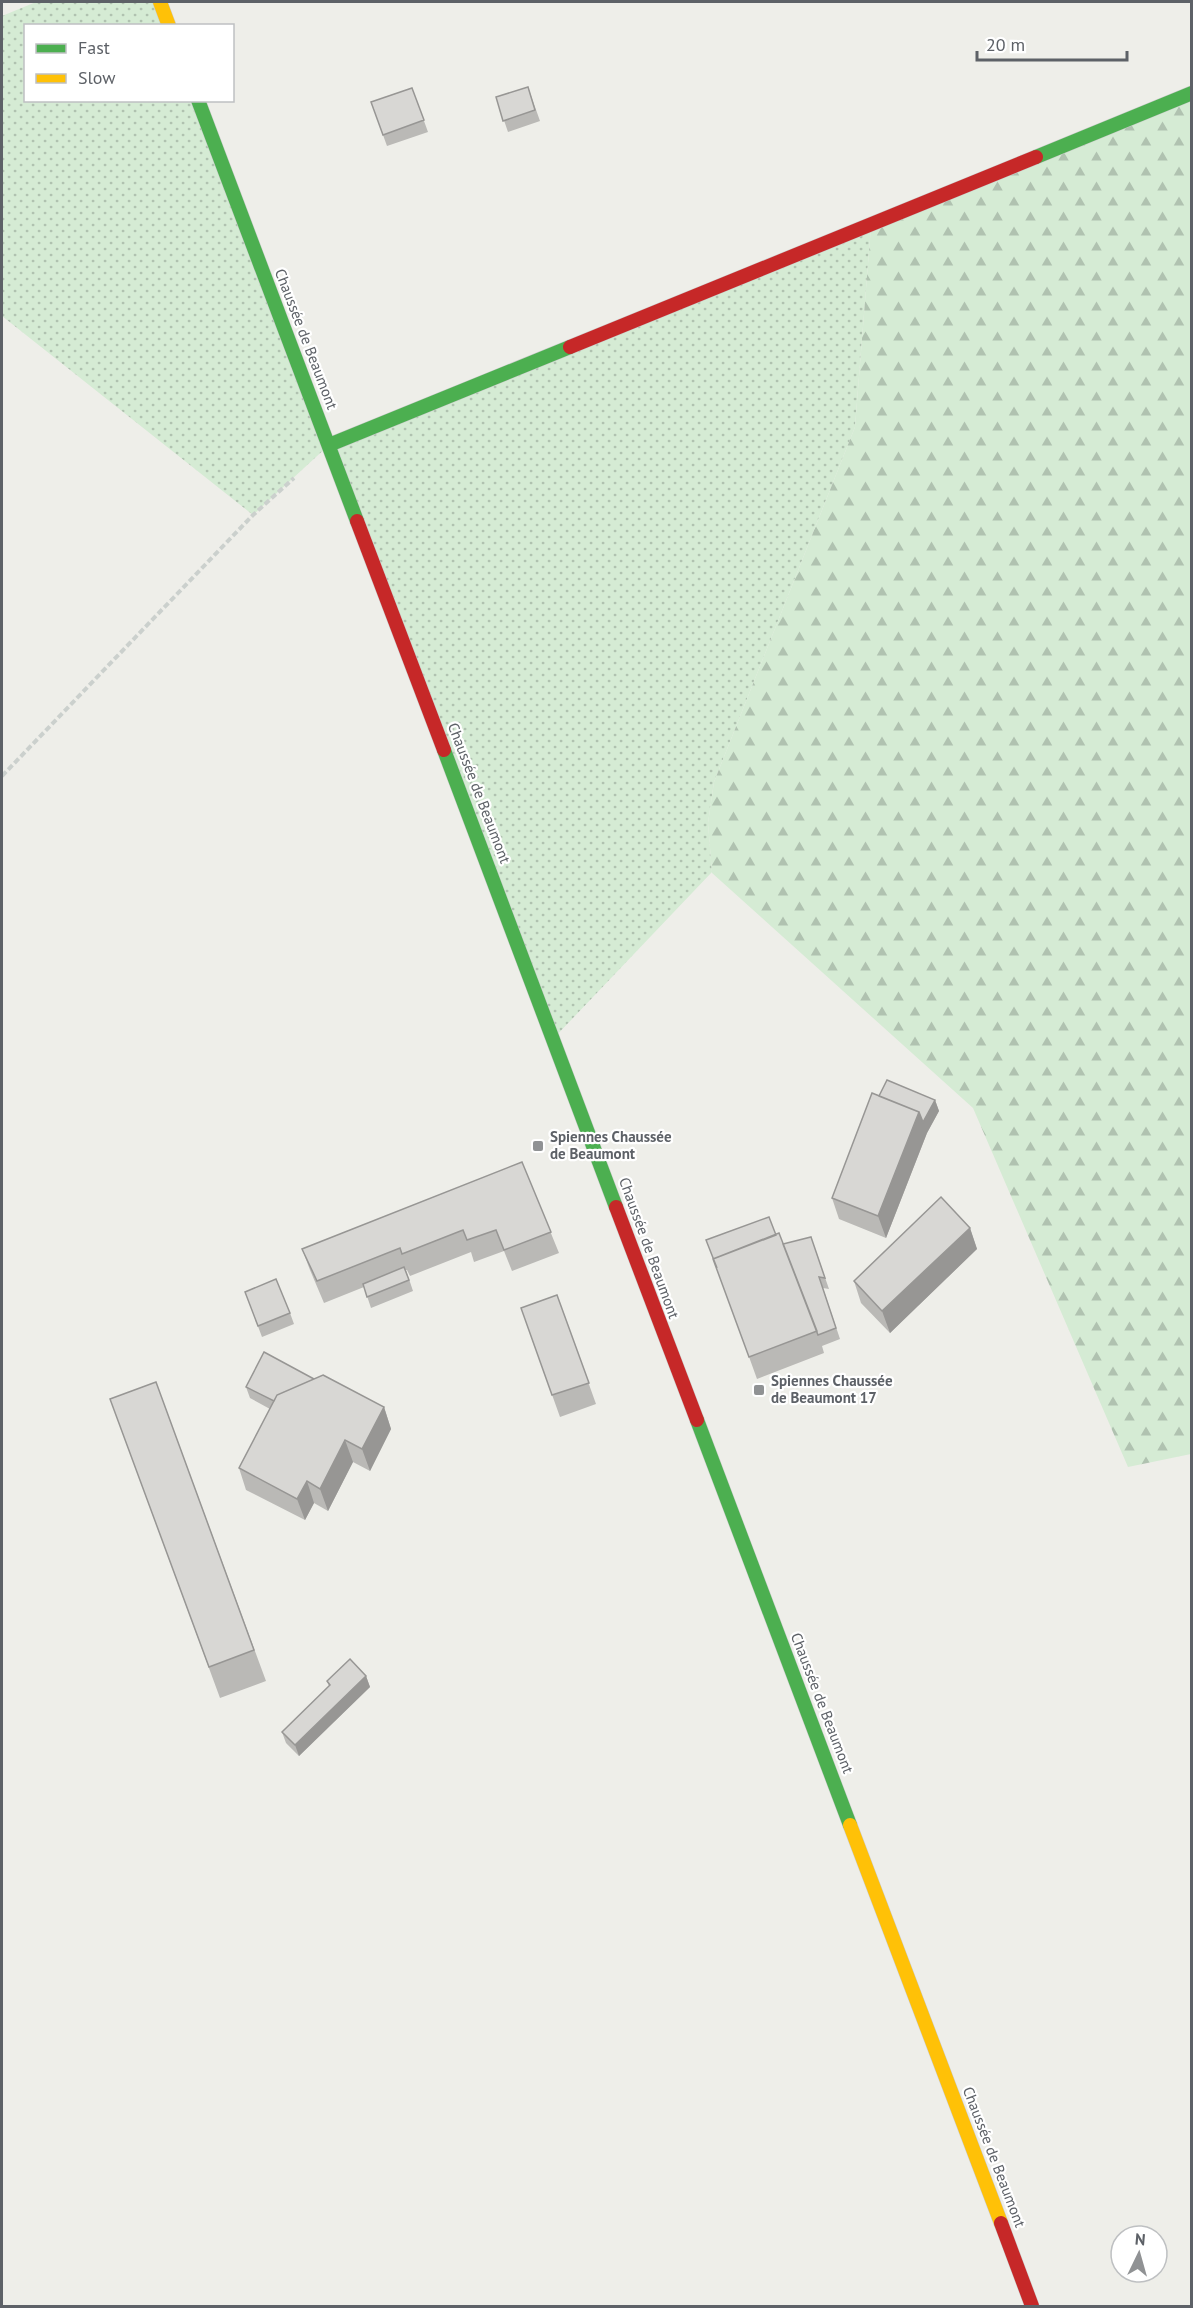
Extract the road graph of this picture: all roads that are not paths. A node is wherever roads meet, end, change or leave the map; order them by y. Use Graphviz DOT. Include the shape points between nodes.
graph roads {
  1 [pos="160,2"];
  2 [pos="168,24"];
  3 [pos="1191,93"];
  4 [pos="199,102"];
  5 [pos="329,445"];
  6 [pos="1032,2307"];
  1 -- 2 [label="main road"];
  3 -- 5 [label="main road"];
  4 -- 5 [label="main road, Chaussée de Beaumont"];
  5 -- 6 [label="main road, Chaussée de Beaumont"];
}
